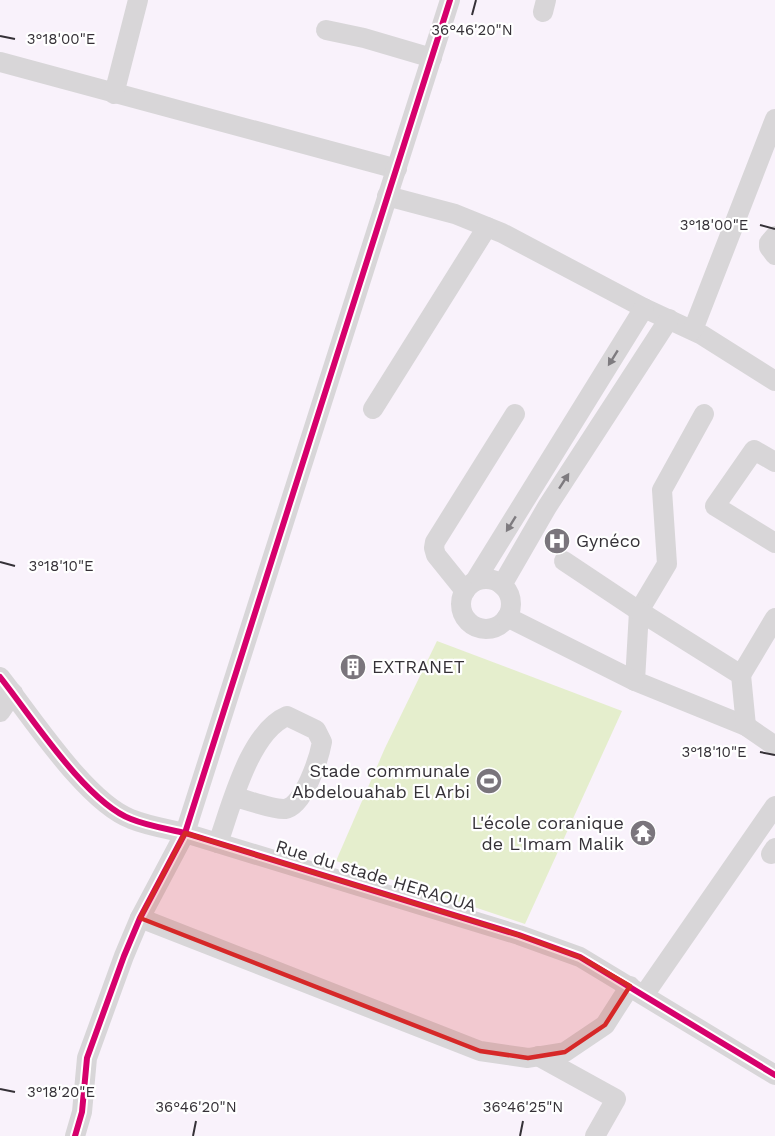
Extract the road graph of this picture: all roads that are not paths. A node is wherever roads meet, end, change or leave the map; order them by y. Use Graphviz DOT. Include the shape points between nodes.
graph roads {
  1 [pos="138,0"];
  2 [pos="450,0"];
  3 [pos="326,30"];
  4 [pos="432,58"];
  5 [pos="0,62"];
  6 [pos="114,94"];
  7 [pos="775,119"];
  8 [pos="397,169"];
  9 [pos="387,196"];
  10 [pos="487,227"];
  11 [pos="775,236"];
  12 [pos="775,255"];
  13 [pos="644,308"];
  14 [pos="669,320"];
  15 [pos="693,330"];
  16 [pos="775,381"];
  17 [pos="373,409"];
  18 [pos="515,414"];
  19 [pos="704,414"];
  20 [pos="775,462"];
  21 [pos="775,543"];
  22 [pos="564,561"];
  23 [pos="502,585"];
  24 [pos="470,586"];
  25 [pos="639,611"];
  26 [pos="507,617"];
  27 [pos="775,618"];
  28 [pos="741,675"];
  29 [pos="0,677"];
  30 [pos="635,681"];
  31 [pos="13,693"];
  32 [pos="0,712"];
  33 [pos="746,726"];
  34 [pos="775,746"];
  35 [pos="235,797"];
  36 [pos="775,806"];
  37 [pos="185,834"];
  38 [pos="218,843"];
  39 [pos="140,918"];
  40 [pos="637,990"];
  41 [pos="538,1056"];
  42 [pos="775,1075"];
  43 [pos="75,1136"];
  44 [pos="595,1136"];
  1 -- 6 [label="street"];
  2 -- 4 [label="street"];
  3 -- 4 [label="street"];
  4 -- 8 [label="street"];
  5 -- 6 [label="street"];
  6 -- 8 [label="street"];
  7 -- 15 [label="street"];
  8 -- 9 [label="street"];
  9 -- 10 [label="street"];
  9 -- 37 [label="street"];
  10 -- 13 [label="street"];
  10 -- 17 [label="street"];
  11 -- 12 [label="street" via="768,243"];
  13 -- 14 [label="street"];
  13 -- 24 [label="street, one-way"];
  14 -- 15 [label="street"];
  23 -- 14 [label="street, one-way"];
  15 -- 16 [label="street"];
  18 -- 24 [label="street" via="435,542 436,555"];
  19 -- 25 [label="street" via="662,490 667,564"];
  20 -- 21 [label="street" via="754,450 715,506"];
  22 -- 25 [label="street"];
  23 -- 24 [label="street" via="489,579"];
  23 -- 26 [label="street" via="510,597"];
  24 -- 26 [label="street" via="462,597 465,618 482,629 496,627"];
  25 -- 28 [label="street"];
  25 -- 30 [label="street"];
  26 -- 30 [label="street"];
  27 -- 28 [label="street"];
  28 -- 33 [label="street"];
  29 -- 31 [label="street, Rue du stade HERAOUA"];
  30 -- 33 [label="street"];
  31 -- 32 [label="street"];
  31 -- 37 [label="street, Rue du stade HERAOUA" via="60,756 100,799 130,819"];
  33 -- 34 [label="street"];
  35 -- 35 [label="street" via="249,760 279,719 287,716 316,730 322,742 318,760 294,806 283,809"];
  35 -- 38 [label="street"];
  36 -- 40 [label="street"];
  37 -- 38 [label="street, Rue du stade HERAOUA"];
  37 -- 39 [label="street"];
  38 -- 40 [label="street, Rue du stade HERAOUA" via="519,935 580,957"];
  39 -- 41 [label="street" via="480,1051"];
  39 -- 43 [label="street" via="87,1058 82,1112"];
  40 -- 41 [label="street" via="605,1025 565,1052"];
  40 -- 42 [label="street, Rue du stade HERAOUA"];
  41 -- 44 [label="street" via="616,1099"];
}
